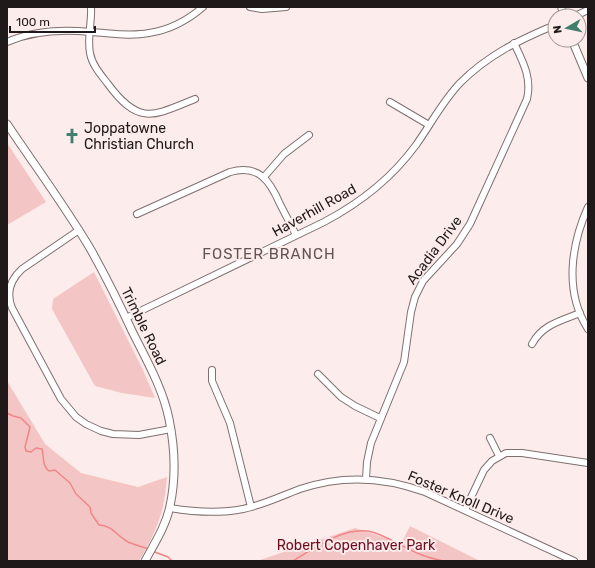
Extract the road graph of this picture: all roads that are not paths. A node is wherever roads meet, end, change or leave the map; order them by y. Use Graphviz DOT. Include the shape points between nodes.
graph roads {
  1 [pos="91,7"];
  2 [pos="203,7"];
  3 [pos="250,7"];
  4 [pos="286,7"];
  5 [pos="547,29"];
  6 [pos="90,32"];
  7 [pos="7,42"];
  8 [pos="514,43"];
  9 [pos="575,48"];
  10 [pos="588,78"];
  11 [pos="195,99"];
  12 [pos="390,102"];
  13 [pos="7,124"];
  14 [pos="429,125"];
  15 [pos="309,136"];
  16 [pos="264,177"];
  17 [pos="588,207"];
  18 [pos="137,214"];
  19 [pos="79,230"];
  20 [pos="296,235"];
  21 [pos="580,313"];
  22 [pos="126,318"];
  23 [pos="588,328"];
  24 [pos="532,344"];
  25 [pos="212,370"];
  26 [pos="318,374"];
  27 [pos="380,418"];
  28 [pos="171,429"];
  29 [pos="490,438"];
  30 [pos="499,456"];
  31 [pos="588,463"];
  32 [pos="366,479"];
  33 [pos="251,507"];
  34 [pos="170,508"];
  35 [pos="465,510"];
  36 [pos="145,561"];
  37 [pos="574,561"];
  1 -- 6 [label="street"];
  2 -- 6 [label="street" via="175,25 149,33 128,35"];
  3 -- 4 [label="street"];
  5 -- 8 [label="street, Haverhill Road"];
  6 -- 7 [label="street" via="47,31"];
  6 -- 11 [label="street" via="89,48 94,65 125,104 137,111 152,114"];
  8 -- 14 [label="street, Haverhill Road" via="482,64 460,84"];
  8 -- 27 [label="street, Acadia Drive" via="528,78 527,99 470,224 457,244 423,281 417,292 411,312 404,362"];
  9 -- 10 [label="street"];
  12 -- 14 [label="street"];
  13 -- 19 [label="street, Trimble Road"];
  14 -- 20 [label="street, Haverhill Road" via="402,163 364,198"];
  15 -- 16 [label="street" via="284,154"];
  16 -- 18 [label="street" via="247,170 236,171"];
  16 -- 20 [label="street"];
  17 -- 21 [label="street" via="577,235 573,257 574,288"];
  19 -- 22 [label="street, Trimble Road"];
  19 -- 28 [label="street" via="15,276 9,292 12,308 61,399 76,417 101,431 113,434 139,434"];
  20 -- 22 [label="street, Haverhill Road"];
  21 -- 23 [label="street"];
  21 -- 24 [label="street" via="548,326 537,335"];
  22 -- 28 [label="street, Trimble Road" via="157,383"];
  25 -- 33 [label="street" via="212,381 230,423"];
  26 -- 27 [label="street" via="341,397"];
  27 -- 32 [label="street, Acadia Drive" via="371,442"];
  28 -- 34 [label="street, Trimble Road" via="174,466"];
  29 -- 30 [label="street"];
  30 -- 31 [label="street" via="514,452"];
  30 -- 35 [label="street" via="484,470"];
  32 -- 33 [label="street, Foster Knoll Drive" via="317,484"];
  32 -- 35 [label="street, Foster Knoll Drive" via="411,487"];
  33 -- 34 [label="street, Foster Knoll Drive" via="210,512"];
  34 -- 36 [label="street, Trimble Road"];
  35 -- 37 [label="street, Foster Knoll Drive"];
}
